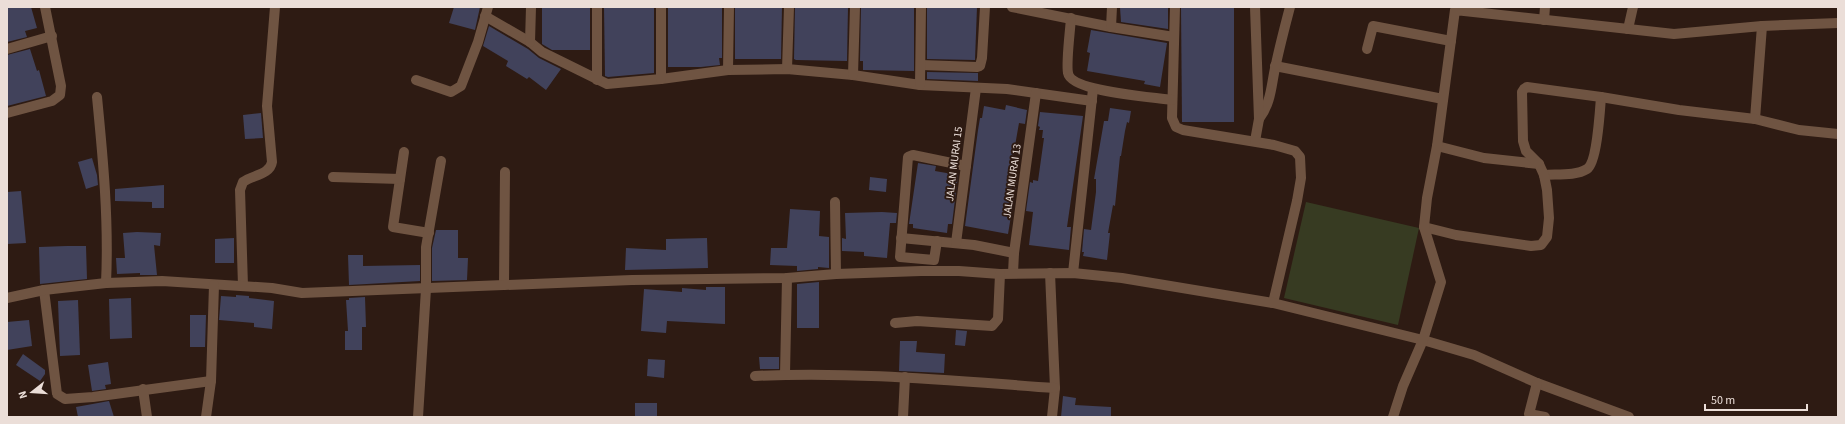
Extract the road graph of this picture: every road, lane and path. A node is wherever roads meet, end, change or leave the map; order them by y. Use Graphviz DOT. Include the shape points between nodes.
graph roads {
  1 [pos="45,7"];
  2 [pos="275,7"];
  3 [pos="531,7"];
  4 [pos="597,7"];
  5 [pos="661,7"];
  6 [pos="729,7"];
  7 [pos="789,7"];
  8 [pos="855,7"];
  9 [pos="921,7"];
  10 [pos="985,7"];
  11 [pos="1012,7"];
  12 [pos="1112,7"];
  13 [pos="1175,7"];
  14 [pos="1255,7"];
  15 [pos="1290,7"];
  16 [pos="1545,7"];
  17 [pos="1633,7"];
  18 [pos="1455,9"];
  19 [pos="486,11"];
  20 [pos="1071,18"];
  21 [pos="1544,20"];
  22 [pos="1838,23"];
  23 [pos="1762,26"];
  24 [pos="1111,27"];
  25 [pos="1628,29"];
  26 [pos="52,36"];
  27 [pos="1174,37"];
  28 [pos="1451,41"];
  29 [pos="530,42"];
  30 [pos="7,49"];
  31 [pos="1367,49"];
  32 [pos="921,65"];
  33 [pos="1275,66"];
  34 [pos="787,69"];
  35 [pos="728,70"];
  36 [pos="853,75"];
  37 [pos="660,79"];
  38 [pos="416,80"];
  39 [pos="597,80"];
  40 [pos="920,85"];
  41 [pos="976,88"];
  42 [pos="1093,89"];
  43 [pos="1036,93"];
  44 [pos="97,97"];
  45 [pos="1601,97"];
  46 [pos="1444,99"];
  47 [pos="1172,100"];
  48 [pos="1092,101"];
  49 [pos="7,113"];
  50 [pos="1259,119"];
  51 [pos="1755,119"];
  52 [pos="1838,134"];
  53 [pos="1255,141"];
  54 [pos="1438,146"];
  55 [pos="404,152"];
  56 [pos="441,161"];
  57 [pos="1539,164"];
  58 [pos="966,166"];
  59 [pos="505,172"];
  60 [pos="1544,175"];
  61 [pos="333,177"];
  62 [pos="400,179"];
  63 [pos="835,202"];
  64 [pos="1424,227"];
  65 [pos="429,233"];
  66 [pos="901,238"];
  67 [pos="937,242"];
  68 [pos="956,242"];
  69 [pos="1014,253"];
  70 [pos="1050,273"];
  71 [pos="1073,273"];
  72 [pos="836,274"];
  73 [pos="1000,274"];
  74 [pos="1013,274"];
  75 [pos="787,278"];
  76 [pos="106,283"];
  77 [pos="214,285"];
  78 [pos="504,285"];
  79 [pos="243,286"];
  80 [pos="426,288"];
  81 [pos="44,290"];
  82 [pos="7,298"];
  83 [pos="1273,303"];
  84 [pos="895,323"];
  85 [pos="1423,340"];
  86 [pos="785,374"];
  87 [pos="755,376"];
  88 [pos="905,377"];
  89 [pos="212,381"];
  90 [pos="1537,383"];
  91 [pos="1054,388"];
  92 [pos="143,390"];
  93 [pos="1528,416"];
  94 [pos="147,417"];
  95 [pos="206,417"];
  96 [pos="418,417"];
  97 [pos="904,417"];
  98 [pos="1052,417"];
  99 [pos="1393,417"];
  100 [pos="1545,417"];
  101 [pos="1629,417"];
  1 -- 26 [label="street"];
  2 -- 79 [label="street" via="267,106 272,162 268,170 242,182 240,190"];
  3 -- 29 [label="street"];
  4 -- 39 [label="street"];
  5 -- 37 [label="street"];
  6 -- 35 [label="street"];
  7 -- 34 [label="street"];
  8 -- 36 [label="street"];
  9 -- 32 [label="street"];
  10 -- 32 [label="street" via="980,66"];
  11 -- 20 [label="street"];
  12 -- 24 [label="street"];
  13 -- 27 [label="street"];
  14 -- 50 [label="street"];
  15 -- 33 [label="street"];
  16 -- 21 [label="street"];
  17 -- 25 [label="street"];
  18 -- 21 [label="street"];
  18 -- 28 [label="street"];
  19 -- 29 [label="street"];
  19 -- 38 [label="street" via="478,42 461,86 451,92"];
  20 -- 24 [label="street"];
  20 -- 42 [label="street" via="1068,73 1073,82"];
  21 -- 25 [label="street"];
  22 -- 23 [label="street"];
  23 -- 25 [label="street" via="1674,34"];
  23 -- 51 [label="street"];
  24 -- 27 [label="street"];
  26 -- 30 [label="street"];
  26 -- 49 [label="street" via="61,86 60,95 52,101"];
  27 -- 47 [label="street"];
  28 -- 31 [label="street" via="1373,26"];
  28 -- 46 [label="street"];
  29 -- 39 [label="street" via="542,52"];
  32 -- 40 [label="street"];
  33 -- 46 [label="street"];
  33 -- 50 [label="street" via="1270,99"];
  34 -- 35 [label="street"];
  34 -- 36 [label="street"];
  35 -- 37 [label="street"];
  36 -- 40 [label="street"];
  37 -- 39 [label="street" via="607,84"];
  40 -- 41 [label="street"];
  41 -- 43 [label="street"];
  41 -- 58 [label="street, JALAN MURAI 15"];
  42 -- 47 [label="street"];
  42 -- 48 [label="street"];
  43 -- 48 [label="street"];
  43 -- 69 [label="street, JALAN MURAI 13"];
  44 -- 76 [label="street" via="108,249"];
  45 -- 51 [label="street"];
  45 -- 57 [label="street" via="1527,87 1524,89 1521,104 1523,141 1526,151"];
  45 -- 60 [label="street" via="1592,165 1577,173"];
  46 -- 54 [label="street"];
  47 -- 53 [label="street" via="1172,118 1176,127"];
  48 -- 71 [label="street"];
  50 -- 53 [label="street"];
  51 -- 52 [label="street" via="1799,130"];
  53 -- 83 [label="street" via="1295,151 1300,157 1301,166 1297,201"];
  54 -- 57 [label="street" via="1484,158"];
  54 -- 64 [label="street" via="1426,198"];
  55 -- 62 [label="street"];
  56 -- 65 [label="street"];
  57 -- 60 [label="street"];
  58 -- 66 [label="street" via="908,157"];
  58 -- 68 [label="street, JALAN MURAI 15"];
  59 -- 78 [label="street"];
  60 -- 64 [label="street" via="1549,218 1547,237 1541,245 1486,240"];
  61 -- 62 [label="street"];
  62 -- 65 [label="street" via="393,227"];
  63 -- 72 [label="street"];
  64 -- 85 [label="street" via="1441,282"];
  65 -- 80 [label="street" via="426,247"];
  66 -- 67 [label="street"];
  66 -- 67 [label="street" via="901,258 934,260"];
  67 -- 68 [label="street"];
  68 -- 69 [label="street"];
  69 -- 74 [label="street, JALAN MURAI 13"];
  70 -- 71 [label="street"];
  70 -- 74 [label="street"];
  70 -- 91 [label="street"];
  71 -- 83 [label="street" via="1122,278"];
  72 -- 73 [label="street" via="959,271"];
  72 -- 75 [label="street"];
  73 -- 74 [label="street"];
  73 -- 84 [label="street" via="998,319 992,326 917,321"];
  75 -- 78 [label="street"];
  75 -- 86 [label="street"];
  76 -- 77 [label="street" via="162,281"];
  76 -- 81 [label="street"];
  77 -- 79 [label="street"];
  77 -- 89 [label="street"];
  78 -- 80 [label="street"];
  79 -- 80 [label="street" via="302,294"];
  80 -- 96 [label="street"];
  81 -- 82 [label="street"];
  81 -- 92 [label="street" via="57,394 65,399 93,398"];
  83 -- 85 [label="street"];
  85 -- 90 [label="street" via="1474,355"];
  85 -- 99 [label="street"];
  86 -- 87 [label="street"];
  86 -- 88 [label="street"];
  88 -- 91 [label="street"];
  88 -- 97 [label="street"];
  89 -- 92 [label="street"];
  89 -- 95 [label="street"];
  90 -- 93 [label="street"];
  90 -- 101 [label="street"];
  91 -- 98 [label="street"];
  92 -- 94 [label="street"];
  93 -- 100 [label="street"];
}
